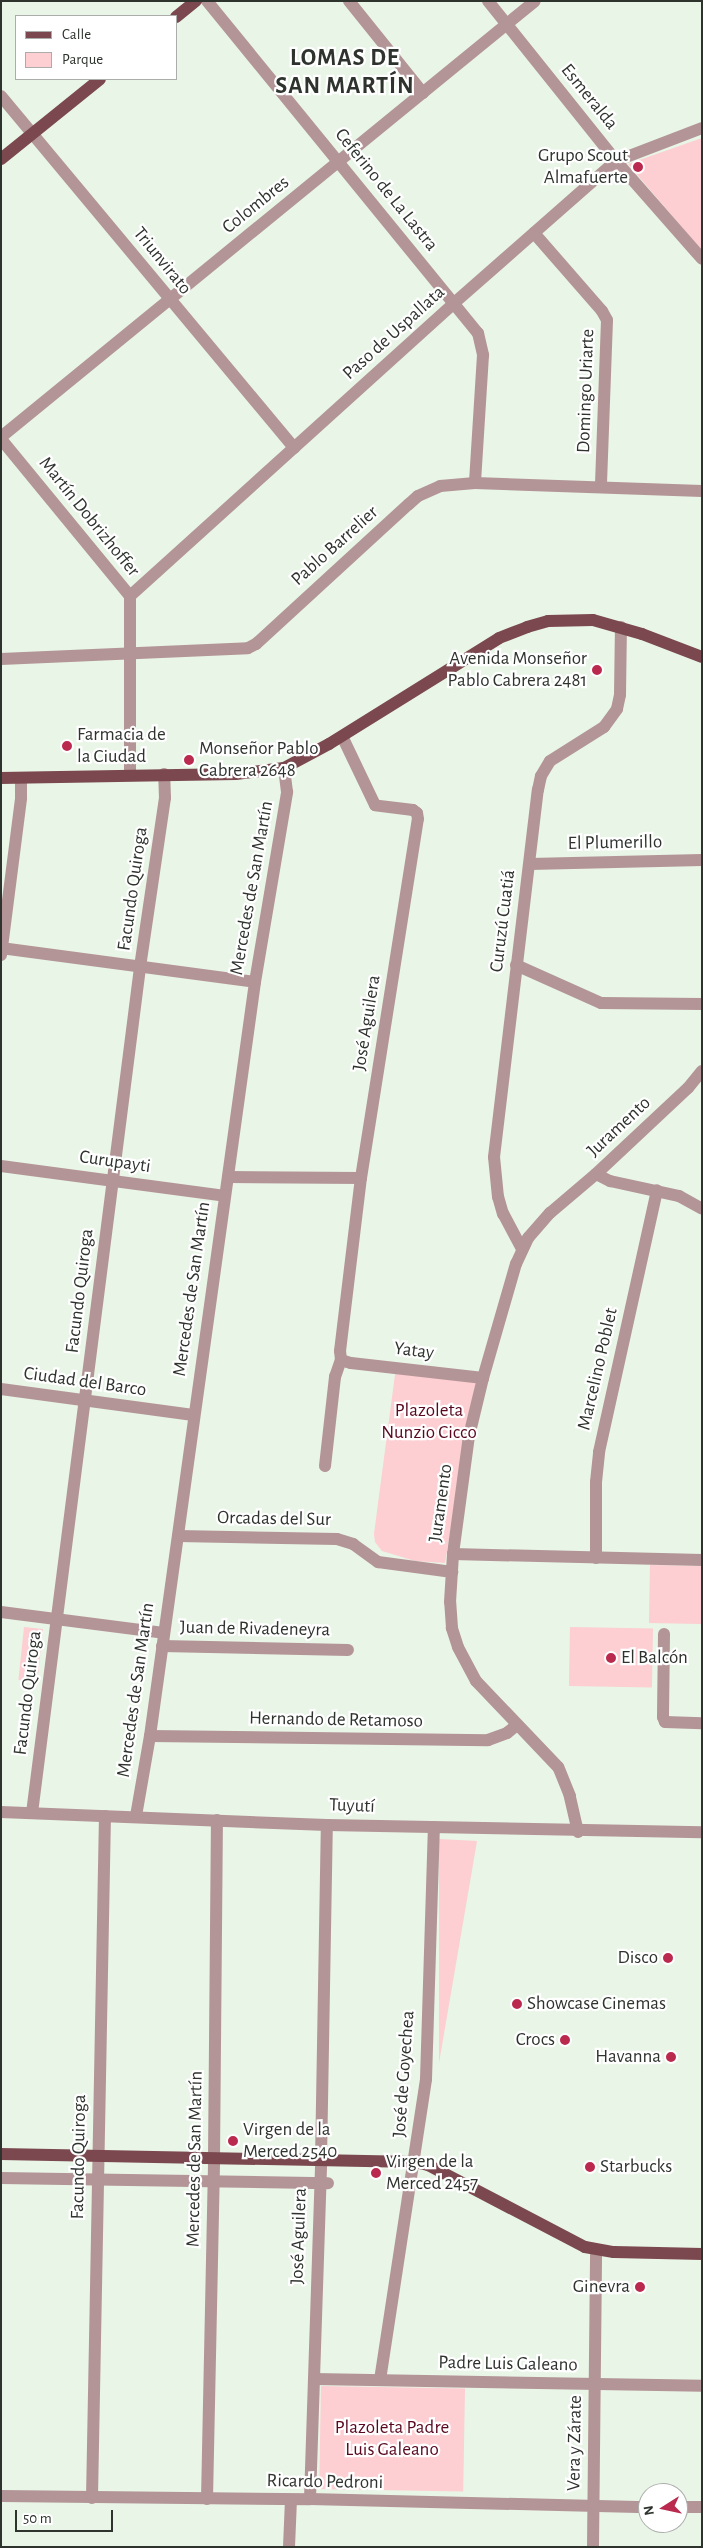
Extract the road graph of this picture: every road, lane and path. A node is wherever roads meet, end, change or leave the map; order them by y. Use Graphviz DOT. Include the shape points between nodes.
graph roads {
  1 [pos="196,1"];
  2 [pos="207,1"];
  3 [pos="349,1"];
  4 [pos="488,1"];
  5 [pos="535,1"];
  6 [pos="178,15"];
  7 [pos="506,24"];
  8 [pos="99,80"];
  9 [pos="423,93"];
  10 [pos="1,96"];
  11 [pos="702,128"];
  12 [pos="33,133"];
  13 [pos="1,159"];
  14 [pos="616,161"];
  15 [pos="338,162"];
  16 [pos="534,233"];
  17 [pos="702,259"];
  18 [pos="169,300"];
  19 [pos="453,304"];
  20 [pos="1,438"];
  21 [pos="294,448"];
  22 [pos="475,483"];
  23 [pos="601,487"];
  24 [pos="702,491"];
  25 [pos="130,596"];
  26 [pos="621,627"];
  27 [pos="131,654"];
  28 [pos="702,657"];
  29 [pos="1,659"];
  30 [pos="342,736"];
  31 [pos="284,768"];
  32 [pos="164,774"];
  33 [pos="130,775"];
  34 [pos="1,778"];
  35 [pos="21,778"];
  36 [pos="702,860"];
  37 [pos="530,864"];
  38 [pos="2,951"];
  39 [pos="516,965"];
  40 [pos="140,967"];
  41 [pos="255,982"];
  42 [pos="702,1004"];
  43 [pos="702,1071"];
  44 [pos="1,1166"];
  45 [pos="596,1174"];
  46 [pos="228,1177"];
  47 [pos="361,1178"];
  48 [pos="113,1181"];
  49 [pos="657,1190"];
  50 [pos="225,1196"];
  51 [pos="702,1209"];
  52 [pos="522,1249"];
  53 [pos="341,1360"];
  54 [pos="483,1378"];
  55 [pos="1,1389"];
  56 [pos="84,1400"];
  57 [pos="193,1415"];
  58 [pos="325,1466"];
  59 [pos="178,1536"];
  60 [pos="453,1554"];
  61 [pos="596,1558"];
  62 [pos="702,1560"];
  63 [pos="452,1572"];
  64 [pos="1,1612"];
  65 [pos="56,1619"];
  66 [pos="664,1634"];
  67 [pos="163,1639"];
  68 [pos="348,1650"];
  69 [pos="702,1723"];
  70 [pos="517,1725"];
  71 [pos="150,1736"];
  72 [pos="1,1812"];
  73 [pos="32,1813"];
  74 [pos="105,1816"];
  75 [pos="136,1816"];
  76 [pos="217,1820"];
  77 [pos="327,1825"];
  78 [pos="434,1827"];
  79 [pos="578,1832"];
  80 [pos="702,1832"];
  81 [pos="1,2154"];
  82 [pos="97,2155"];
  83 [pos="214,2158"];
  84 [pos="321,2160"];
  85 [pos="415,2162"];
  86 [pos="1,2178"];
  87 [pos="97,2180"];
  88 [pos="214,2181"];
  89 [pos="324,2183"];
  90 [pos="596,2250"];
  91 [pos="702,2254"];
  92 [pos="314,2379"];
  93 [pos="380,2380"];
  94 [pos="595,2384"];
  95 [pos="702,2386"];
  96 [pos="1,2496"];
  97 [pos="92,2498"];
  98 [pos="207,2499"];
  99 [pos="310,2499"];
  100 [pos="291,2500"];
  101 [pos="594,2506"];
  102 [pos="638,2507"];
  103 [pos="688,2507"];
  104 [pos="702,2507"];
  105 [pos="289,2547"];
  106 [pos="593,2547"];
  1 -- 6 [label="main road"];
  2 -- 15 [label="street, Ceferino de La Lastra"];
  3 -- 9 [label="street"];
  4 -- 7 [label="street, Esmeralda"];
  5 -- 7 [label="street, Colombres"];
  7 -- 9 [label="street, Colombres"];
  7 -- 14 [label="street, Esmeralda"];
  8 -- 12 [label="main road"];
  9 -- 15 [label="street, Colombres"];
  10 -- 12 [label="street, Triunvirato"];
  11 -- 14 [label="street, Paso de Uspallata"];
  12 -- 13 [label="main road"];
  12 -- 18 [label="street, Triunvirato"];
  14 -- 16 [label="street, Paso de Uspallata"];
  14 -- 17 [label="street, Esmeralda"];
  15 -- 18 [label="street, Colombres"];
  15 -- 19 [label="street, Ceferino de La Lastra"];
  16 -- 19 [label="street, Paso de Uspallata"];
  16 -- 23 [label="street, Domingo Uriarte" via="602,310 607,320"];
  18 -- 20 [label="street, Colombres"];
  18 -- 21 [label="street, Triunvirato"];
  19 -- 21 [label="street, Paso de Uspallata"];
  19 -- 22 [label="street, Ceferino de La Lastra" via="478,334 482,344"];
  20 -- 25 [label="street, Martín Dobrizhoffer"];
  21 -- 25 [label="street, Paso de Uspallata"];
  22 -- 23 [label="street, Pablo Barrelier"];
  22 -- 27 [label="street, Pablo Barrelier" via="440,486 418,496 248,648"];
  23 -- 24 [label="street, Pablo Barrelier"];
  25 -- 27 [label="street, Martín Dobrizhoffer"];
  26 -- 28 [label="main road"];
  26 -- 30 [label="main road" via="580,619 548,621 514,632 484,647"];
  26 -- 37 [label="street, Curuzú Cuatiá" via="620,695 616,709 604,727 550,761 541,776"];
  27 -- 29 [label="street, Pablo Barrelier"];
  27 -- 33 [label="street, Martín Dobrizhoffer"];
  30 -- 31 [label="main road"];
  30 -- 47 [label="street, José Aguilera" via="371,801 380,807 413,810 418,819"];
  31 -- 32 [label="main road" via="236,774"];
  31 -- 41 [label="street, Mercedes de San Martín" via="287,792"];
  32 -- 33 [label="main road"];
  32 -- 40 [label="street, Facundo Quiroga" via="165,798"];
  33 -- 35 [label="main road"];
  34 -- 35 [label="main road"];
  35 -- 38 [label="street"];
  36 -- 37 [label="street, El Plumerillo"];
  37 -- 39 [label="street, Curuzú Cuatiá"];
  38 -- 40 [label="street"];
  39 -- 42 [label="street" via="601,1003"];
  39 -- 52 [label="street, Curuzú Cuatiá" via="494,1165 503,1214"];
  40 -- 41 [label="street"];
  40 -- 48 [label="street, Facundo Quiroga"];
  41 -- 46 [label="street, Mercedes de San Martín"];
  43 -- 45 [label="street, Juramento"];
  44 -- 48 [label="street, Curupayti"];
  45 -- 49 [label="street" via="610,1181"];
  45 -- 52 [label="street, Juramento" via="535,1228"];
  46 -- 47 [label="street"];
  46 -- 50 [label="street, Mercedes de San Martín"];
  47 -- 53 [label="street, José Aguilera"];
  48 -- 50 [label="street, Curupayti"];
  48 -- 56 [label="street, Facundo Quiroga"];
  49 -- 51 [label="street" via="679,1196"];
  49 -- 61 [label="street, Marcelino Poblet" via="596,1467"];
  50 -- 57 [label="street, Mercedes de San Martín"];
  52 -- 54 [label="street, Juramento"];
  53 -- 54 [label="street, Yatay"];
  53 -- 58 [label="street, José Aguilera" via="335,1377"];
  54 -- 60 [label="street, Juramento" via="469,1436"];
  55 -- 56 [label="street, Ciudad del Barco"];
  56 -- 57 [label="street, Ciudad del Barco"];
  56 -- 65 [label="street, Facundo Quiroga"];
  57 -- 59 [label="street, Mercedes de San Martín"];
  59 -- 63 [label="street, Orcadas del Sur" via="337,1539 353,1544 378,1562"];
  59 -- 67 [label="street, Mercedes de San Martín"];
  60 -- 61 [label="street"];
  60 -- 63 [label="street, Juramento"];
  61 -- 62 [label="street"];
  63 -- 70 [label="street, Juramento" via="452,1628 458,1648 476,1681"];
  64 -- 65 [label="street, Juan de Rivadeneyra"];
  65 -- 67 [label="street, Juan de Rivadeneyra"];
  65 -- 73 [label="street, Facundo Quiroga"];
  66 -- 69 [label="street" via="663,1717 668,1723"];
  67 -- 68 [label="street, Juan de Rivadeneyra"];
  67 -- 71 [label="street, Mercedes de San Martín"];
  70 -- 71 [label="street, Hernando de Retamoso" via="488,1740"];
  70 -- 79 [label="street, Juramento" via="558,1767 570,1796"];
  71 -- 75 [label="street, Mercedes de San Martín"];
  72 -- 73 [label="street, Tuyutí"];
  73 -- 74 [label="street, Tuyutí"];
  74 -- 75 [label="street, Tuyutí"];
  74 -- 82 [label="street, Facundo Quiroga"];
  75 -- 76 [label="street, Tuyutí"];
  76 -- 77 [label="street, Tuyutí"];
  76 -- 83 [label="street, Mercedes de San Martín"];
  77 -- 78 [label="street, Tuyutí"];
  77 -- 84 [label="street, José Aguilera"];
  78 -- 79 [label="street, Tuyutí"];
  78 -- 85 [label="street, José de Goyechea" via="426,2080"];
  79 -- 80 [label="street, Tuyutí"];
  81 -- 82 [label="main road"];
  82 -- 83 [label="main road"];
  82 -- 87 [label="street, Facundo Quiroga"];
  83 -- 84 [label="main road"];
  83 -- 88 [label="street, Mercedes de San Martín"];
  84 -- 85 [label="main road"];
  84 -- 89 [label="street, José Aguilera"];
  85 -- 90 [label="main road" via="428,2165 574,2242"];
  85 -- 93 [label="street, José de Goyechea"];
  86 -- 87 [label="street"];
  87 -- 88 [label="street"];
  87 -- 97 [label="street, Facundo Quiroga"];
  88 -- 89 [label="street"];
  88 -- 98 [label="street, Mercedes de San Martín"];
  89 -- 92 [label="street, José Aguilera"];
  90 -- 91 [label="main road"];
  90 -- 94 [label="street, Vera y Zárate"];
  92 -- 93 [label="street, Padre Luis Galeano"];
  92 -- 99 [label="street, José Aguilera"];
  93 -- 94 [label="street, Padre Luis Galeano"];
  94 -- 95 [label="street, Padre Luis Galeano"];
  94 -- 101 [label="street, Vera y Zárate"];
  96 -- 97 [label="street, Ricardo Pedroni"];
  97 -- 98 [label="street, Ricardo Pedroni"];
  98 -- 100 [label="street, Ricardo Pedroni"];
  99 -- 100 [label="street, Ricardo Pedroni"];
  99 -- 101 [label="street, Ricardo Pedroni"];
  100 -- 105 [label="street"];
  101 -- 102 [label="street, Ricardo Pedroni"];
  101 -- 106 [label="street, Vera y Zárate"];
  103 -- 104 [label="street"];
}
